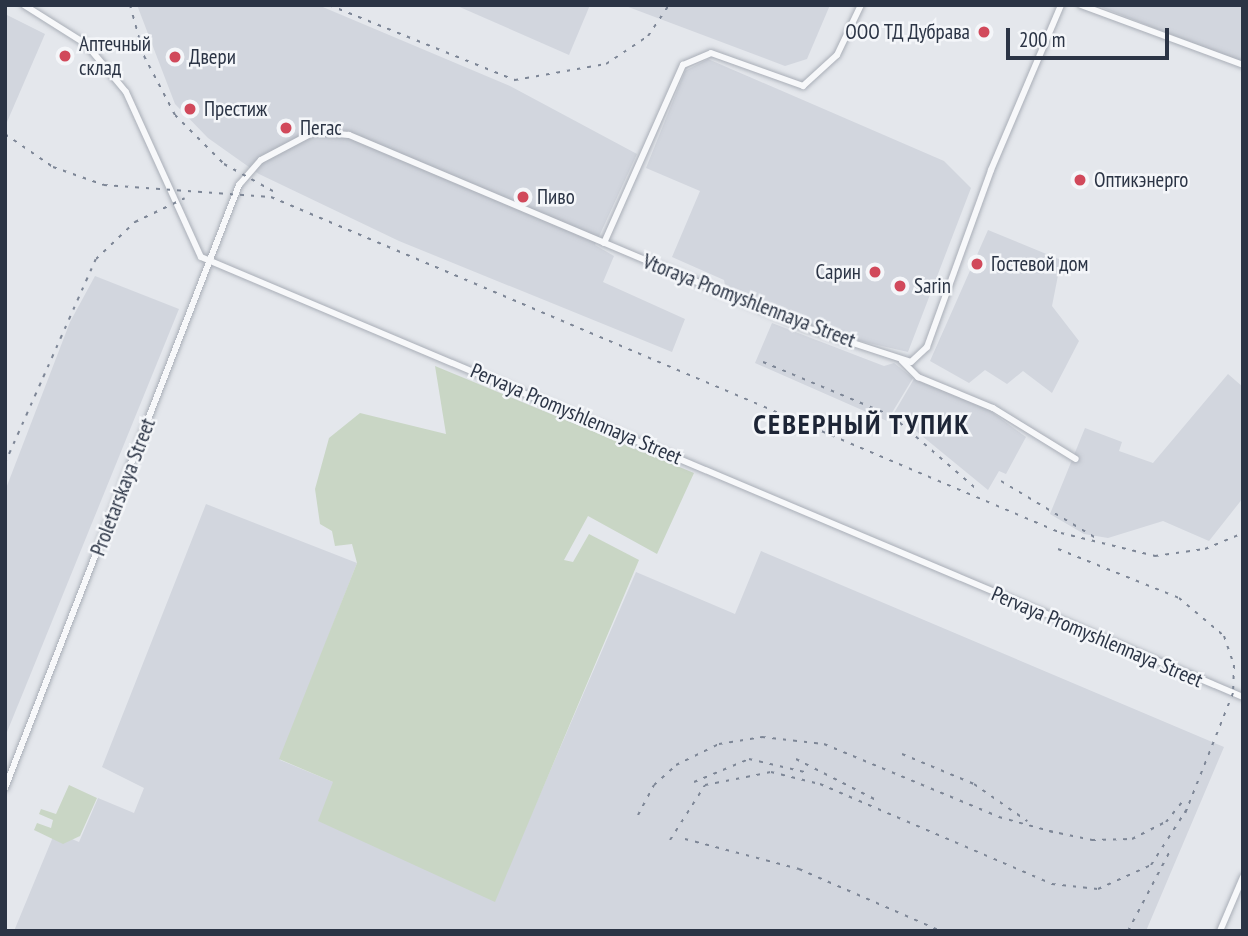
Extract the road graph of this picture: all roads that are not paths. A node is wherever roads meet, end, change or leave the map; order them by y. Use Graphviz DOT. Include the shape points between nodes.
graph roads {
  1 [pos="24,5"];
  2 [pos="861,5"];
  3 [pos="1061,5"];
  4 [pos="1081,5"];
  5 [pos="1243,65"];
  6 [pos="239,185"];
  7 [pos="604,243"];
  8 [pos="211,262"];
  9 [pos="901,360"];
  10 [pos="1076,459"];
  11 [pos="1243,697"];
  12 [pos="5,788"];
  13 [pos="1243,877"];
  14 [pos="1220,931"];
  1 -- 8 [label="street, Pervaya Promyshlennaya Street" via="86,44 120,83 198,253"];
  2 -- 7 [label="street" via="837,55 803,86 711,53 683,65"];
  3 -- 9 [label="street" via="991,170 927,347 911,362"];
  4 -- 5 [label="street"];
  6 -- 7 [label="street, Vtoraya Promyshlennaya Street" via="292,138 314,132 349,135"];
  6 -- 8 [label="street, Proletarskaya Street"];
  7 -- 9 [label="street, Vtoraya Promyshlennaya Street"];
  8 -- 11 [label="street, Pervaya Promyshlennaya Street"];
  8 -- 12 [label="street, Proletarskaya Street"];
  9 -- 10 [label="street, Vtoraya Promyshlennaya Street" via="918,377 993,408"];
  13 -- 14 [label="street"];
}
